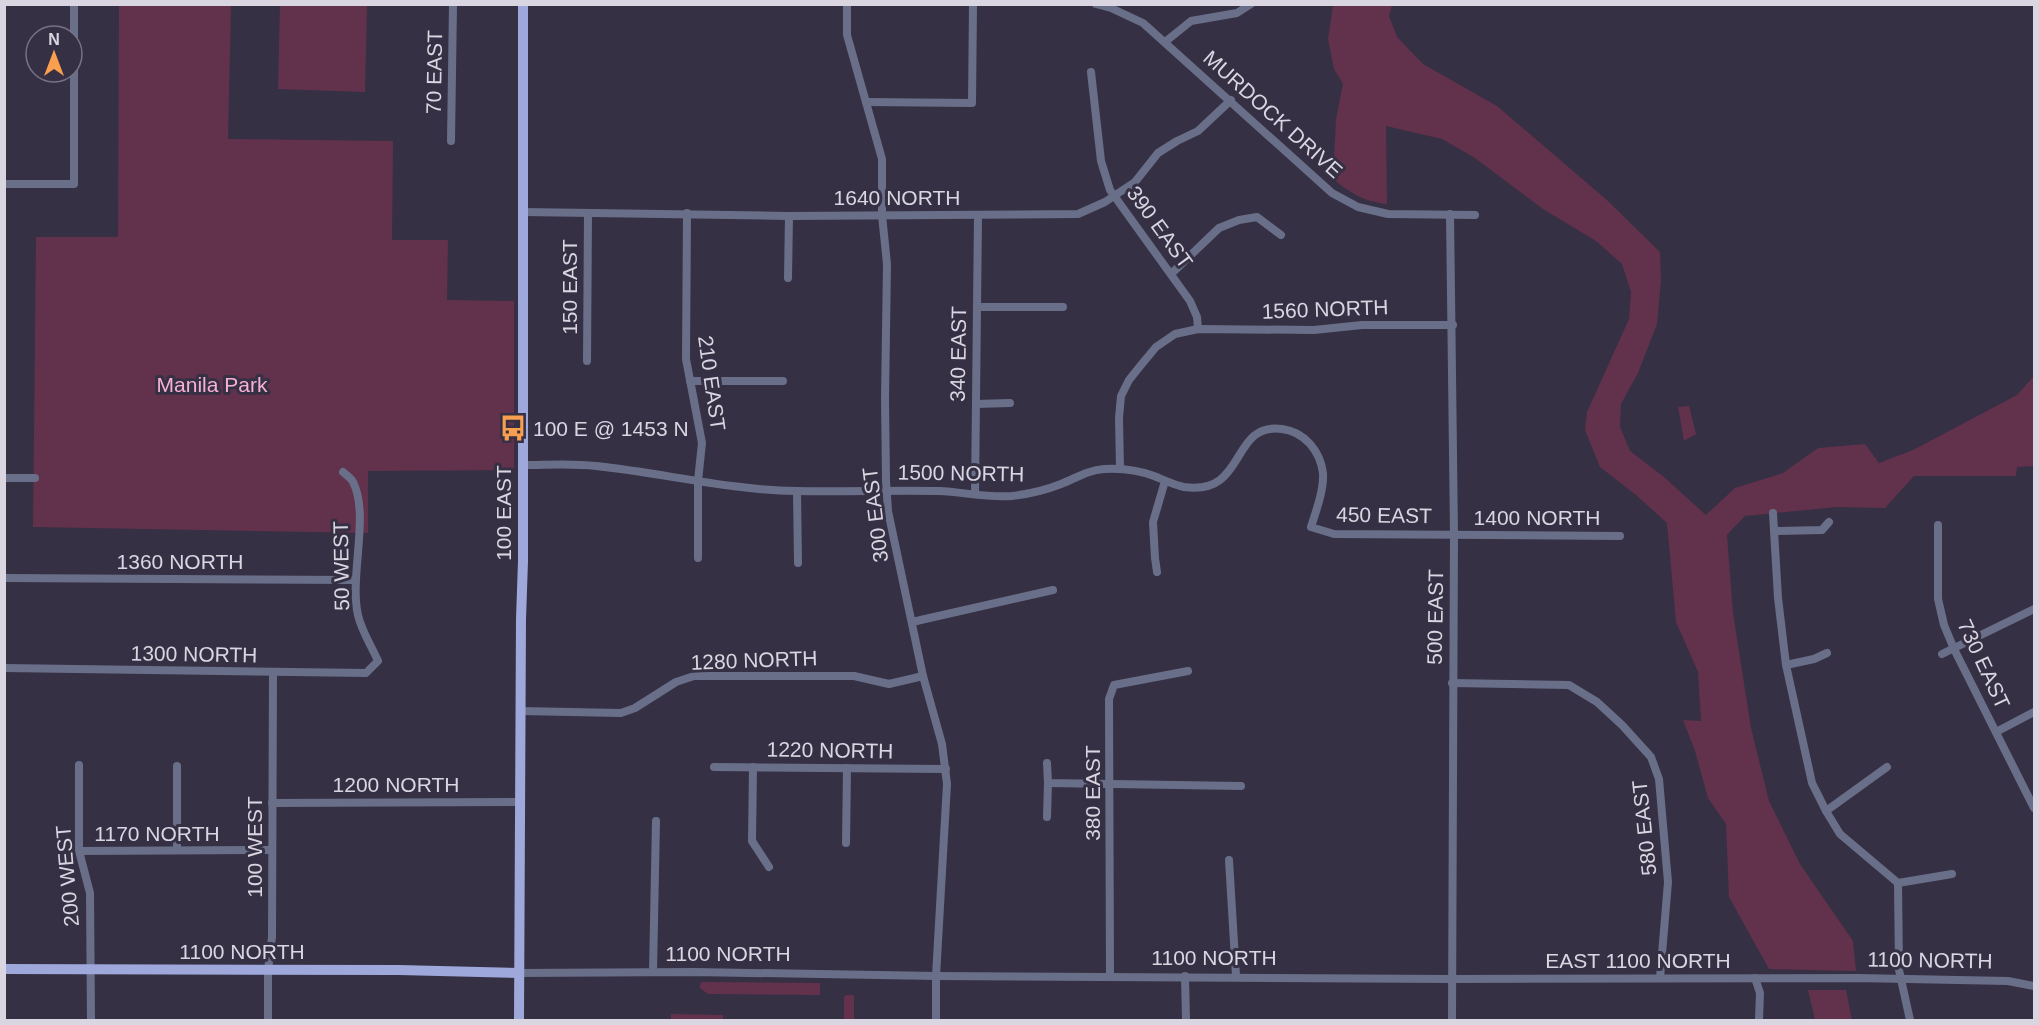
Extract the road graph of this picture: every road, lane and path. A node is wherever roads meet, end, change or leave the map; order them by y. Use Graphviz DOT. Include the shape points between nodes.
graph roads {
  1 [pos="74,4"];
  2 [pos="453,4"];
  3 [pos="524,4"];
  4 [pos="847,4"];
  5 [pos="973,4"];
  6 [pos="1096,4"];
  7 [pos="1251,4"];
  8 [pos="1165,42"];
  9 [pos="1090,72"];
  10 [pos="1231,100"];
  11 [pos="866,102"];
  12 [pos="451,141"];
  13 [pos="4,184"];
  14 [pos="1113,196"];
  15 [pos="523,212"];
  16 [pos="687,213"];
  17 [pos="588,214"];
  18 [pos="1450,214"];
  19 [pos="882,215"];
  20 [pos="978,215"];
  21 [pos="1475,215"];
  22 [pos="789,216"];
  23 [pos="1281,235"];
  24 [pos="1171,274"];
  25 [pos="788,278"];
  26 [pos="977,307"];
  27 [pos="1063,307"];
  28 [pos="1453,325"];
  29 [pos="1198,329"];
  30 [pos="587,361"];
  31 [pos="690,381"];
  32 [pos="783,381"];
  33 [pos="1010,402"];
  34 [pos="976,404"];
  35 [pos="1296,433"];
  36 [pos="522,465"];
  37 [pos="1120,469"];
  38 [pos="343,472"];
  39 [pos="4,478"];
  40 [pos="34,478"];
  41 [pos="698,481"];
  42 [pos="1165,481"];
  43 [pos="886,490"];
  44 [pos="797,491"];
  45 [pos="975,494"];
  46 [pos="1773,513"];
  47 [pos="1829,522"];
  48 [pos="1938,525"];
  49 [pos="1774,531"];
  50 [pos="1454,534"];
  51 [pos="1620,536"];
  52 [pos="698,558"];
  53 [pos="798,563"];
  54 [pos="1157,572"];
  55 [pos="4,578"];
  56 [pos="356,580"];
  57 [pos="1053,590"];
  58 [pos="2034,609"];
  59 [pos="912,622"];
  60 [pos="1954,649"];
  61 [pos="1827,653"];
  62 [pos="1942,654"];
  63 [pos="378,661"];
  64 [pos="1786,665"];
  65 [pos="4,669"];
  66 [pos="1188,670"];
  67 [pos="273,673"];
  68 [pos="923,676"];
  69 [pos="1452,683"];
  70 [pos="521,711"];
  71 [pos="2034,712"];
  72 [pos="1996,732"];
  73 [pos="1047,763"];
  74 [pos="79,765"];
  75 [pos="177,766"];
  76 [pos="714,767"];
  77 [pos="753,767"];
  78 [pos="1887,767"];
  79 [pos="847,768"];
  80 [pos="946,769"];
  81 [pos="1048,783"];
  82 [pos="1110,784"];
  83 [pos="1241,786"];
  84 [pos="520,802"];
  85 [pos="272,803"];
  86 [pos="2034,808"];
  87 [pos="1826,811"];
  88 [pos="1047,817"];
  89 [pos="656,820"];
  90 [pos="846,843"];
  91 [pos="177,850"];
  92 [pos="272,850"];
  93 [pos="79,851"];
  94 [pos="1228,860"];
  95 [pos="769,867"];
  96 [pos="1952,874"];
  97 [pos="1898,883"];
  98 [pos="4,969"];
  99 [pos="90,969"];
  100 [pos="268,970"];
  101 [pos="652,972"];
  102 [pos="519,973"];
  103 [pos="936,976"];
  104 [pos="1185,976"];
  105 [pos="1236,976"];
  106 [pos="1110,977"];
  107 [pos="1660,978"];
  108 [pos="1755,978"];
  109 [pos="1451,979"];
  110 [pos="1825,979"];
  111 [pos="1901,980"];
  112 [pos="2034,986"];
  113 [pos="91,1020"];
  114 [pos="268,1020"];
  115 [pos="519,1020"];
  116 [pos="936,1020"];
  117 [pos="1186,1020"];
  118 [pos="1452,1020"];
  119 [pos="1759,1020"];
  120 [pos="1910,1020"];
  1 -- 13 [label="street" via="74,184"];
  2 -- 12 [label="street, 70 EAST"];
  3 -- 15 [label="main road, 100 EAST"];
  4 -- 11 [label="street, 300 EAST" via="847,35"];
  5 -- 11 [label="street" via="972,103"];
  6 -- 8 [label="street, MURDOCK DRIVE" via="1143,23"];
  7 -- 8 [label="street" via="1237,13 1191,21"];
  8 -- 10 [label="street, MURDOCK DRIVE"];
  9 -- 14 [label="street, 390 EAST" via="1101,161"];
  10 -- 14 [label="street, 1640 NORTH" via="1198,131 1158,153 1135,182"];
  10 -- 18 [label="street, MURDOCK DRIVE" via="1332,193 1358,207 1388,214"];
  11 -- 19 [label="street, 300 EAST" via="882,159"];
  14 -- 20 [label="street, 1640 NORTH" via="1078,214"];
  14 -- 24 [label="street, 390 EAST"];
  15 -- 17 [label="street, 1640 NORTH"];
  15 -- 36 [label="main road, 100 EAST"];
  16 -- 17 [label="street, 1640 NORTH"];
  16 -- 22 [label="street, 1640 NORTH"];
  16 -- 31 [label="street, 210 EAST" via="686,358"];
  17 -- 30 [label="street, 150 EAST"];
  18 -- 21 [label="street, MURDOCK DRIVE"];
  18 -- 28 [label="street, 500 EAST"];
  19 -- 20 [label="street, 1640 NORTH"];
  19 -- 22 [label="street, 1640 NORTH"];
  19 -- 43 [label="street, 300 EAST" via="887,264"];
  20 -- 26 [label="street, 340 EAST"];
  22 -- 25 [label="street"];
  23 -- 24 [label="street" via="1257,217 1239,220 1219,228"];
  24 -- 29 [label="street, 390 EAST" via="1190,301"];
  26 -- 27 [label="street"];
  26 -- 34 [label="street, 340 EAST"];
  28 -- 29 [label="street, 1560 NORTH"];
  28 -- 50 [label="street, 500 EAST"];
  29 -- 37 [label="street, 1560 NORTH" via="1175,334 1156,347 1129,380 1121,396"];
  31 -- 32 [label="street"];
  31 -- 41 [label="street, 210 EAST" via="702,443"];
  33 -- 34 [label="street"];
  34 -- 45 [label="street, 340 EAST"];
  35 -- 42 [label="street, 1500 NORTH" via="1269,429 1256,435 1246,443 1227,476 1209,487 1185,487"];
  35 -- 50 [label="street, 450 EAST" via="1315,450 1323,473 1311,527 1334,534"];
  36 -- 41 [label="street, 1500 NORTH" via="594,465"];
  36 -- 70 [label="main road, 100 EAST"];
  37 -- 42 [label="street, 1500 NORTH"];
  37 -- 45 [label="street, 1500 NORTH" via="1084,473 1039,491 1011,496"];
  38 -- 56 [label="street, 50 WEST" via="352,481 358,504"];
  39 -- 40 [label="street"];
  41 -- 44 [label="street, 1500 NORTH"];
  41 -- 52 [label="street, 210 EAST"];
  42 -- 54 [label="street" via="1153,522"];
  43 -- 44 [label="street, 1500 NORTH"];
  43 -- 45 [label="street, 1500 NORTH"];
  43 -- 59 [label="street, 300 EAST"];
  44 -- 53 [label="street"];
  46 -- 49 [label="street"];
  47 -- 49 [label="street" via="1822,530"];
  48 -- 60 [label="street, 730 EAST" via="1938,599"];
  49 -- 64 [label="street"];
  50 -- 51 [label="street, 1400 NORTH"];
  50 -- 69 [label="street, 500 EAST"];
  55 -- 56 [label="street, 1360 NORTH"];
  56 -- 63 [label="street, 50 WEST" via="358,615"];
  57 -- 59 [label="street"];
  58 -- 60 [label="street"];
  59 -- 68 [label="street, 300 EAST"];
  60 -- 62 [label="street"];
  60 -- 72 [label="street, 730 EAST"];
  61 -- 64 [label="street"];
  63 -- 67 [label="street, 1300 NORTH" via="366,673"];
  64 -- 87 [label="street" via="1812,783"];
  65 -- 67 [label="street, 1300 NORTH"];
  66 -- 82 [label="street, 380 EAST" via="1114,685 1109,699"];
  67 -- 85 [label="street, 100 WEST"];
  68 -- 70 [label="street, 1280 NORTH" via="889,684 854,676 694,676 621,713"];
  68 -- 80 [label="street, 300 EAST"];
  69 -- 107 [label="street, 580 EAST" via="1569,685 1597,702 1651,757 1659,779 1668,882"];
  69 -- 109 [label="street, 500 EAST"];
  70 -- 84 [label="main road, 100 EAST"];
  71 -- 72 [label="street"];
  72 -- 86 [label="street, 730 EAST"];
  73 -- 81 [label="street"];
  74 -- 93 [label="street, 200 WEST"];
  75 -- 91 [label="street"];
  76 -- 77 [label="street, 1220 NORTH"];
  77 -- 79 [label="street, 1220 NORTH"];
  77 -- 95 [label="street" via="752,841"];
  78 -- 87 [label="street"];
  79 -- 80 [label="street, 1220 NORTH"];
  79 -- 90 [label="street"];
  80 -- 103 [label="street, 300 EAST"];
  81 -- 82 [label="street"];
  81 -- 88 [label="street"];
  82 -- 83 [label="street"];
  82 -- 106 [label="street, 380 EAST"];
  84 -- 85 [label="street, 1200 NORTH"];
  84 -- 102 [label="main road, 100 EAST"];
  85 -- 92 [label="street, 100 WEST"];
  87 -- 97 [label="street" via="1840,834"];
  89 -- 101 [label="street"];
  91 -- 92 [label="street, 1170 NORTH"];
  91 -- 93 [label="street, 1170 NORTH"];
  92 -- 100 [label="street, 100 WEST"];
  93 -- 99 [label="street, 200 WEST" via="90,893"];
  94 -- 105 [label="street"];
  96 -- 97 [label="street"];
  97 -- 111 [label="street"];
  98 -- 99 [label="main road, 1100 NORTH"];
  99 -- 100 [label="main road, 1100 NORTH"];
  99 -- 113 [label="street, 200 WEST"];
  100 -- 102 [label="main road, 1100 NORTH"];
  100 -- 114 [label="street, 100 WEST"];
  101 -- 102 [label="street, 1100 NORTH"];
  101 -- 103 [label="street, 1100 NORTH"];
  102 -- 115 [label="main road, 100 EAST"];
  103 -- 106 [label="street, 1100 NORTH"];
  103 -- 116 [label="street, 300 EAST"];
  104 -- 105 [label="street, 1100 NORTH"];
  104 -- 106 [label="street, 1100 NORTH"];
  104 -- 117 [label="street"];
  105 -- 109 [label="street, 1100 NORTH"];
  107 -- 108 [label="street, EAST 1100 NORTH"];
  107 -- 109 [label="street, EAST 1100 NORTH"];
  108 -- 110 [label="street, EAST 1100 NORTH"];
  108 -- 119 [label="street" via="1760,993"];
  109 -- 118 [label="street, 500 EAST"];
  110 -- 111 [label="street, 1100 NORTH"];
  111 -- 112 [label="street, 1100 NORTH" via="2008,981"];
  111 -- 120 [label="street"];
}
